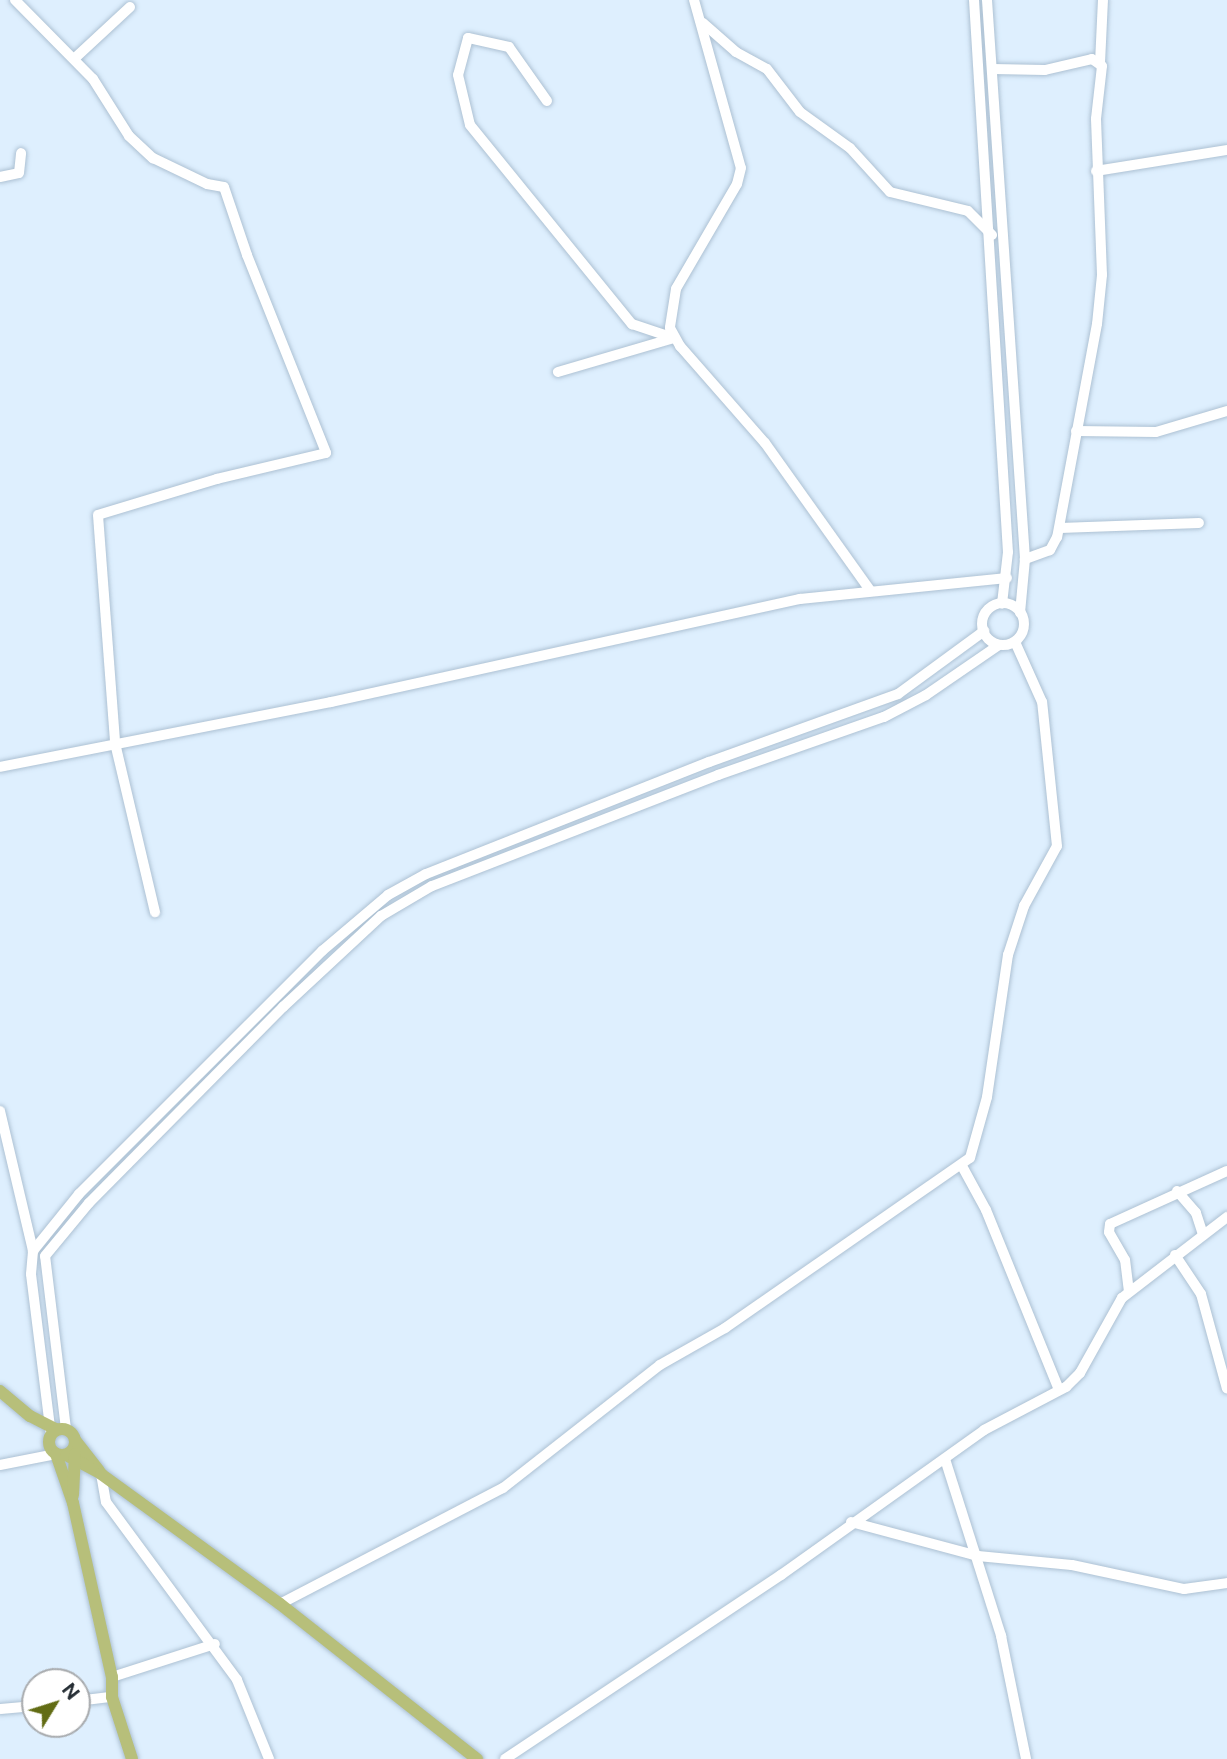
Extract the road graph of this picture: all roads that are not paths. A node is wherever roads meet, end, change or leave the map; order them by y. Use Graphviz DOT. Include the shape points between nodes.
graph roads {
  1 [pos="694,0"];
  2 [pos="974,0"];
  3 [pos="987,0"];
  4 [pos="1103,0"];
  5 [pos="21,2"];
  6 [pos="130,7"];
  7 [pos="702,23"];
  8 [pos="75,58"];
  9 [pos="1100,62"];
  10 [pos="993,69"];
  11 [pos="547,101"];
  12 [pos="1227,150"];
  13 [pos="21,153"];
  14 [pos="1096,172"];
  15 [pos="0,177"];
  16 [pos="992,235"];
  17 [pos="674,338"];
  18 [pos="558,372"];
  19 [pos="1227,411"];
  20 [pos="1076,432"];
  21 [pos="1199,523"];
  22 [pos="1060,528"];
  23 [pos="1025,559"];
  24 [pos="1007,578"];
  25 [pos="870,590"];
  26 [pos="1002,604"];
  27 [pos="1020,613"];
  28 [pos="984,631"];
  29 [pos="1015,642"];
  30 [pos="999,645"];
  31 [pos="116,743"];
  32 [pos="0,767"];
  33 [pos="155,912"];
  34 [pos="0,1111"];
  35 [pos="962,1166"];
  36 [pos="1227,1171"];
  37 [pos="1177,1191"];
  38 [pos="1227,1217"];
  39 [pos="1203,1235"];
  40 [pos="33,1251"];
  41 [pos="1175,1255"];
  42 [pos="1129,1292"];
  43 [pos="1227,1389"];
  44 [pos="1059,1390"];
  45 [pos="0,1391"];
  46 [pos="62,1442"];
  47 [pos="945,1459"];
  48 [pos="0,1465"];
  49 [pos="101,1474"];
  50 [pos="73,1503"];
  51 [pos="851,1522"];
  52 [pos="978,1556"];
  53 [pos="1227,1583"];
  54 [pos="279,1604"];
  55 [pos="215,1644"];
  56 [pos="112,1677"];
  57 [pos="112,1698"];
  58 [pos="91,1700"];
  59 [pos="21,1707"];
  60 [pos="0,1709"];
  61 [pos="132,1759"];
  62 [pos="269,1759"];
  63 [pos="477,1759"];
  64 [pos="505,1759"];
  65 [pos="1026,1759"];
  1 -- 7 [label="street"];
  2 -- 16 [label="street"];
  3 -- 10 [label="street"];
  4 -- 9 [label="street"];
  5 -- 8 [label="street"];
  6 -- 8 [label="street"];
  7 -- 16 [label="street" via="736,52 766,69 800,112 850,148 890,192 968,211"];
  7 -- 17 [label="street" via="741,168 737,184 676,289 669,316"];
  8 -- 31 [label="street" via="130,136 153,158 207,184 225,187 247,255 326,453 98,514"];
  9 -- 10 [label="street" via="1092,59 1023,72"];
  9 -- 14 [label="street"];
  10 -- 23 [label="street"];
  11 -- 17 [label="street" via="509,47 468,38 458,75 470,125 632,324"];
  12 -- 14 [label="street"];
  13 -- 15 [label="street" via="19,173"];
  14 -- 20 [label="street" via="1101,296"];
  16 -- 24 [label="street"];
  17 -- 18 [label="street"];
  17 -- 25 [label="street" via="765,443"];
  19 -- 20 [label="street" via="1156,432"];
  20 -- 22 [label="street"];
  21 -- 22 [label="street"];
  22 -- 23 [label="street" via="1050,550"];
  23 -- 27 [label="street"];
  24 -- 25 [label="street"];
  24 -- 26 [label="street"];
  25 -- 31 [label="street" via="800,599 331,702"];
  26 -- 27 [label="street"];
  26 -- 28 [label="street" via="988,611"];
  27 -- 29 [label="street" via="1023,629"];
  28 -- 30 [label="street"];
  28 -- 40 [label="street" via="898,694 696,767 426,874 388,895 273,998 79,1194"];
  29 -- 30 [label="street"];
  29 -- 35 [label="street" via="1042,702 1056,846 1017,922 977,1142"];
  30 -- 46 [label="street" via="926,695 884,716 432,886 381,916 282,1007 89,1203 45,1256"];
  31 -- 32 [label="street"];
  31 -- 33 [label="street"];
  34 -- 40 [label="street"];
  35 -- 44 [label="street" via="986,1210"];
  35 -- 54 [label="street" via="725,1328 660,1365 503,1488"];
  36 -- 37 [label="street"];
  37 -- 39 [label="street" via="1196,1213"];
  37 -- 42 [label="street" via="1109,1228 1125,1260"];
  38 -- 39 [label="street"];
  39 -- 41 [label="street"];
  40 -- 46 [label="street" via="31,1274"];
  41 -- 42 [label="street"];
  41 -- 43 [label="street" via="1201,1294"];
  42 -- 44 [label="street" via="1111,1312 1080,1373"];
  44 -- 47 [label="street" via="984,1430"];
  45 -- 46 [label="main road"];
  46 -- 48 [label="street"];
  46 -- 49 [label="main road"];
  46 -- 49 [label="main road"];
  46 -- 50 [label="main road"];
  46 -- 50 [label="main road"];
  47 -- 51 [label="street"];
  47 -- 52 [label="street"];
  49 -- 54 [label="main road"];
  49 -- 55 [label="street" via="106,1502"];
  50 -- 56 [label="main road"];
  51 -- 52 [label="street"];
  51 -- 64 [label="street" via="781,1575"];
  52 -- 53 [label="street" via="1072,1565 1184,1589"];
  52 -- 65 [label="street" via="1009,1664"];
  54 -- 63 [label="main road"];
  55 -- 56 [label="street"];
  55 -- 62 [label="street" via="237,1680"];
  56 -- 57 [label="main road"];
  57 -- 58 [label="street"];
  57 -- 61 [label="main road"];
  59 -- 60 [label="street"];
}
